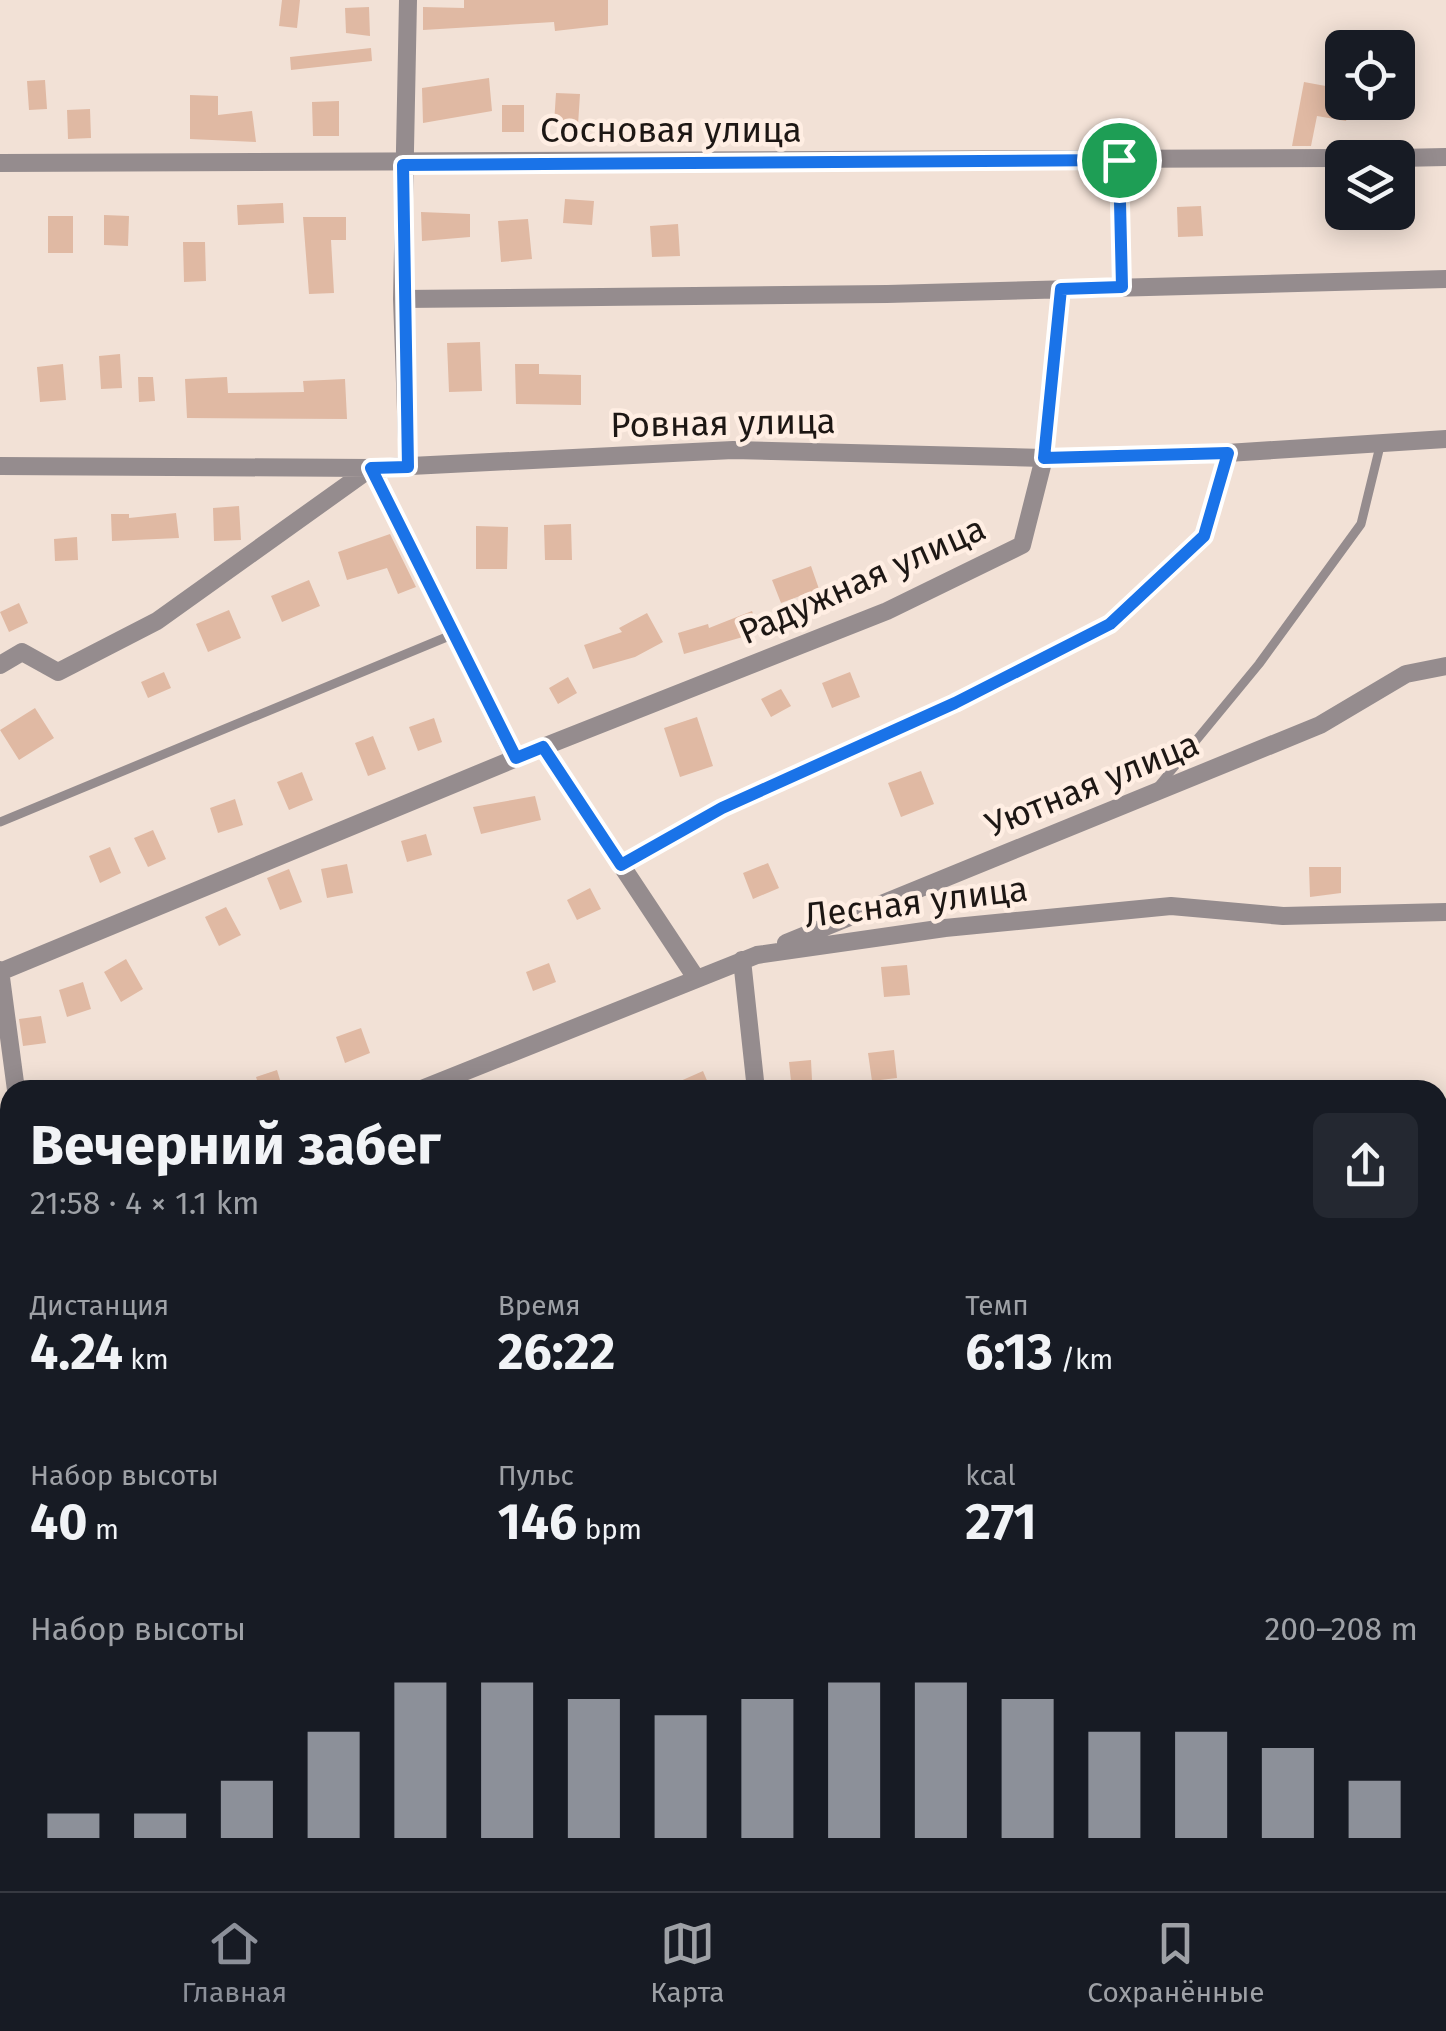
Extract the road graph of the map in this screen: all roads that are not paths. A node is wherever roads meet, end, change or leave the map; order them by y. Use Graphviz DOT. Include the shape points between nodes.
graph roads {
  1 [pos="408,0"];
  2 [pos="1325,158"];
  3 [pos="1415,158"];
  4 [pos="1446,158"];
  5 [pos="1119,160"];
  6 [pos="0,164"];
  7 [pos="403,165"];
  8 [pos="1446,279"];
  9 [pos="1122,287"];
  10 [pos="1061,289"];
  11 [pos="402,298"];
  12 [pos="1446,439"];
  13 [pos="1382,440"];
  14 [pos="1228,453"];
  15 [pos="1044,458"];
  16 [pos="0,466"];
  17 [pos="408,467"];
  18 [pos="371,468"];
  19 [pos="454,634"];
  20 [pos="0,664"];
  21 [pos="1446,666"];
  22 [pos="543,747"];
  23 [pos="516,758"];
  24 [pos="1151,795"];
  25 [pos="0,822"];
  26 [pos="621,865"];
  27 [pos="1446,912"];
  28 [pos="750,957"];
  29 [pos="0,971"];
  30 [pos="696,978"];
  31 [pos="15,1080"];
  32 [pos="444,1080"];
  33 [pos="756,1080"];
  1 -- 7 [label="street"];
  2 -- 5 [label="street, Сосновая улица"];
  3 -- 4 [label="street"];
  5 -- 7 [label="street, Сосновая улица"];
  5 -- 9 [label="lane"];
  6 -- 7 [label="street, Сосновая улица"];
  7 -- 11 [label="street"];
  8 -- 9 [label="street"];
  9 -- 10 [label="street"];
  10 -- 11 [label="street"];
  10 -- 15 [label="street, Радужная улица"];
  11 -- 17 [label="street"];
  12 -- 13 [label="street, Ровная улица"];
  13 -- 14 [label="street, Ровная улица"];
  13 -- 24 [label="lane" via="1360,524 1259,664"];
  14 -- 15 [label="street, Ровная улица"];
  14 -- 26 [label="lane" via="1204,536 1110,624 722,808"];
  15 -- 17 [label="street, Ровная улица" via="733,450"];
  15 -- 22 [label="street, Радужная улица" via="1022,545 887,611"];
  16 -- 18 [label="street, Ровная улица"];
  17 -- 18 [label="street, Ровная улица"];
  18 -- 19 [label="street"];
  18 -- 20 [label="street" via="158,621 58,672 22,652"];
  19 -- 23 [label="street"];
  19 -- 25 [label="lane"];
  21 -- 24 [label="street, Уютная улица" via="1406,674 1320,725"];
  22 -- 23 [label="street"];
  22 -- 26 [label="street"];
  23 -- 29 [label="street"];
  24 -- 28 [label="street, Уютная улица"];
  26 -- 30 [label="street"];
  27 -- 28 [label="street, Лесная улица" via="1283,916 1171,906 945,928"];
  28 -- 30 [label="street, Лесная улица"];
  28 -- 33 [label="street"];
  29 -- 31 [label="street"];
  30 -- 32 [label="street, Лесная улица"];
}
